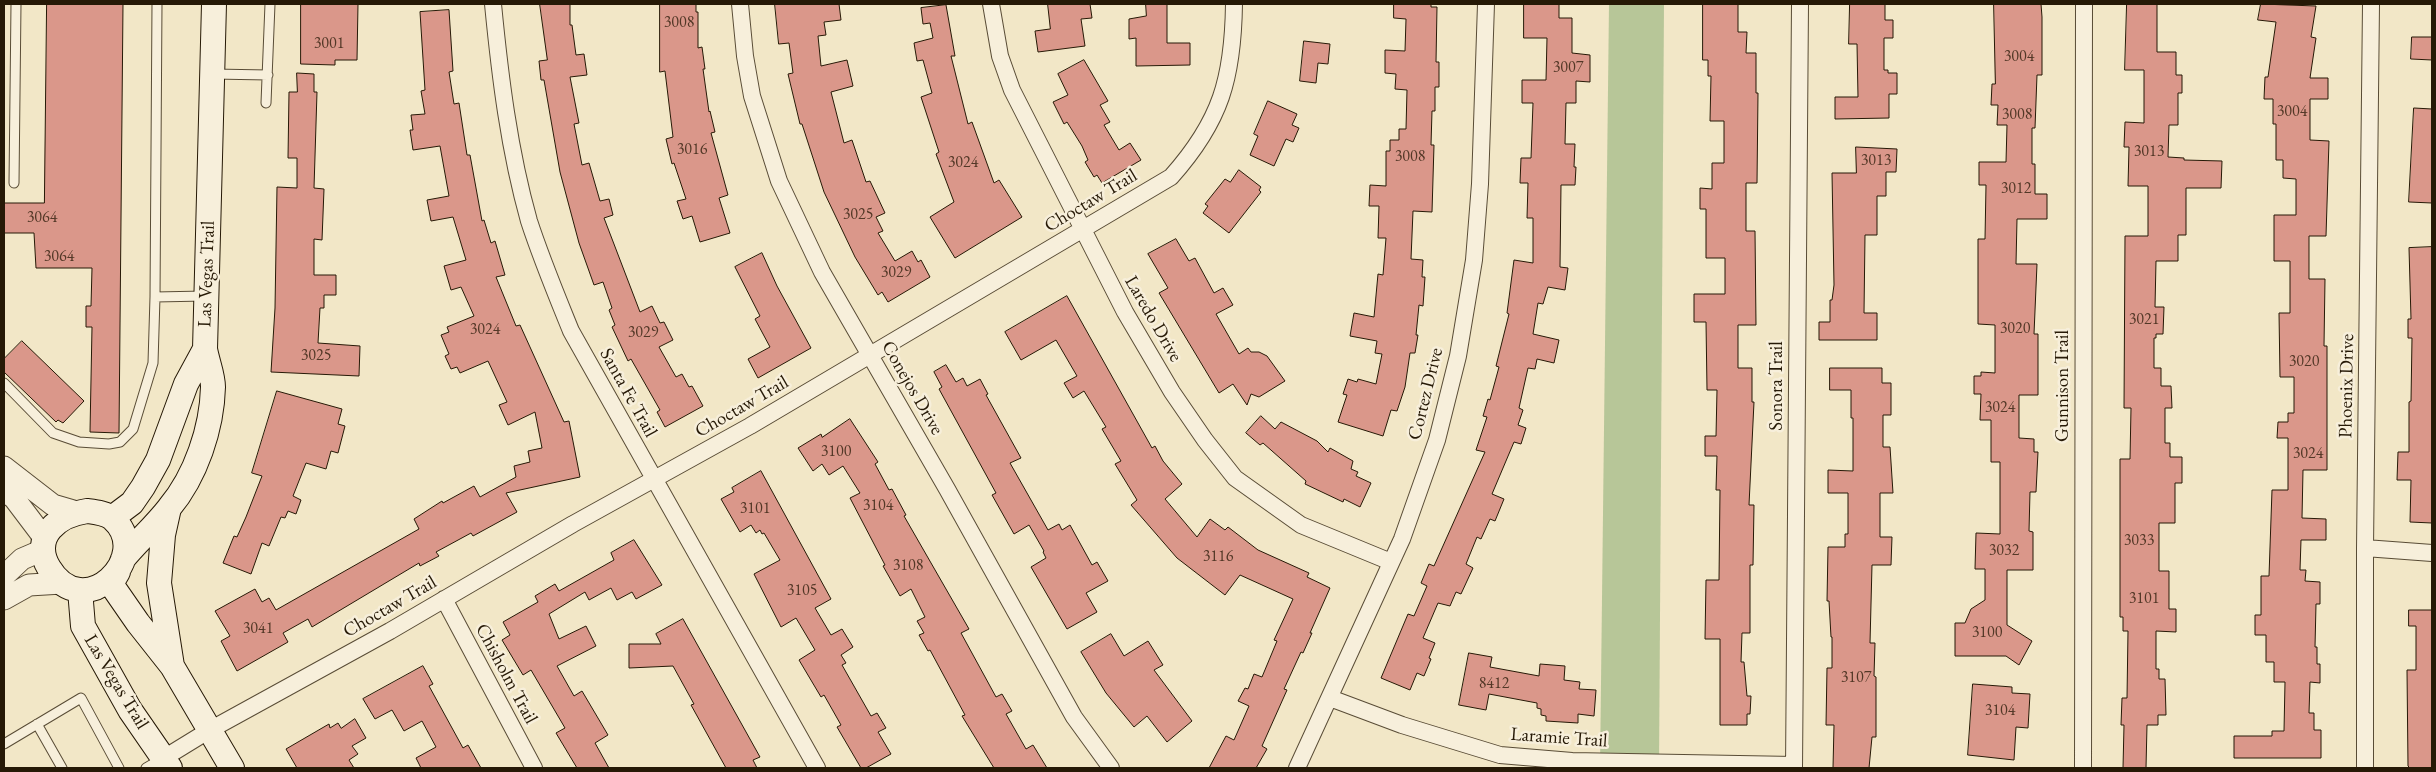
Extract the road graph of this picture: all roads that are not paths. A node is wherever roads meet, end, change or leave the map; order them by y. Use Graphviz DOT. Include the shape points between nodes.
graph roads {
  1 [pos="16,4"];
  2 [pos="157,4"];
  3 [pos="214,4"];
  4 [pos="270,4"];
  5 [pos="493,4"];
  6 [pos="740,4"];
  7 [pos="991,4"];
  8 [pos="1234,4"];
  9 [pos="1486,4"];
  10 [pos="1800,4"];
  11 [pos="2084,4"];
  12 [pos="2371,4"];
  13 [pos="212,74"];
  14 [pos="268,75"];
  15 [pos="266,103"];
  16 [pos="14,183"];
  17 [pos="1083,229"];
  18 [pos="206,296"];
  19 [pos="155,297"];
  20 [pos="205,349"];
  21 [pos="870,356"];
  22 [pos="4,383"];
  23 [pos="4,467"];
  24 [pos="654,479"];
  25 [pos="4,491"];
  26 [pos="169,508"];
  27 [pos="77,512"];
  28 [pos="112,518"];
  29 [pos="44,544"];
  30 [pos="2365,548"];
  31 [pos="2432,553"];
  32 [pos="1391,562"];
  33 [pos="120,566"];
  34 [pos="4,576"];
  35 [pos="71,587"];
  36 [pos="444,599"];
  37 [pos="4,600"];
  38 [pos="172,666"];
  39 [pos="1330,698"];
  40 [pos="37,724"];
  41 [pos="208,731"];
  42 [pos="4,744"];
  43 [pos="1516,762"];
  44 [pos="160,765"];
  45 [pos="1794,767"];
  46 [pos="62,768"];
  47 [pos="119,768"];
  48 [pos="232,768"];
  49 [pos="534,768"];
  50 [pos="817,768"];
  51 [pos="1111,768"];
  52 [pos="1298,768"];
  53 [pos="2083,768"];
  54 [pos="2366,768"];
  1 -- 16 [label="lane"];
  2 -- 19 [label="lane"];
  3 -- 13 [label="main road, Las Vegas Trail"];
  4 -- 14 [label="lane"];
  5 -- 24 [label="street, Santa Fe Trail" via="500,73 517,173 529,220 571,330"];
  6 -- 21 [label="street, Conejos Drive" via="752,96 779,181 822,272"];
  7 -- 17 [label="street, Laredo Drive" via="1000,56 1012,90"];
  8 -- 17 [label="street, Choctaw Trail" via="1234,39 1226,88 1211,124 1191,154 1171,177"];
  9 -- 32 [label="street, Cortez Drive" via="1475,250 1458,356 1437,440"];
  10 -- 45 [label="street, Sonora Trail"];
  11 -- 53 [label="street, Gunnison Trail"];
  12 -- 30 [label="street, Phoenix Drive"];
  13 -- 14 [label="lane"];
  13 -- 18 [label="main road, Las Vegas Trail"];
  14 -- 15 [label="lane"];
  17 -- 21 [label="street, Choctaw Trail"];
  17 -- 32 [label="street, Laredo Drive" via="1125,312 1172,392 1235,478 1301,524"];
  18 -- 19 [label="lane"];
  18 -- 20 [label="main road, Las Vegas Trail"];
  19 -- 22 [label="lane" via="153,362 133,429 120,442 79,442 53,433"];
  20 -- 26 [label="main road" via="213,385 209,414 188,481"];
  20 -- 28 [label="main road, Las Vegas Trail" via="186,384 158,460 132,503"];
  21 -- 24 [label="street, Choctaw Trail"];
  21 -- 51 [label="street, Conejos Drive" via="1074,717"];
  23 -- 27 [label="street" via="53,505"];
  24 -- 36 [label="street, Choctaw Trail"];
  24 -- 50 [label="street, Santa Fe Trail"];
  25 -- 29 [label="street" via="14,498"];
  26 -- 33 [label="main road"];
  26 -- 38 [label="main road" via="159,583"];
  27 -- 28 [label="main road" via="87,511"];
  27 -- 29 [label="main road" via="61,518 52,526"];
  28 -- 33 [label="main road" via="121,531 124,545"];
  29 -- 34 [label="street"];
  29 -- 35 [label="main road" via="46,563 55,577"];
  30 -- 31 [label="street"];
  30 -- 54 [label="street, Phoenix Drive"];
  32 -- 39 [label="street, Cortez Drive"];
  33 -- 35 [label="main road" via="107,583 93,588"];
  33 -- 38 [label="main road" via="111,584"];
  35 -- 37 [label="street" via="29,585"];
  35 -- 44 [label="main road, Las Vegas Trail" via="83,626"];
  36 -- 41 [label="street, Choctaw Trail"];
  36 -- 49 [label="street, Chisholm Trail"];
  38 -- 41 [label="main road"];
  39 -- 43 [label="street, Laramie Trail"];
  39 -- 52 [label="street, Cortez Drive"];
  40 -- 42 [label="lane"];
  40 -- 46 [label="lane"];
  40 -- 47 [label="lane" via="81,698"];
  41 -- 44 [label="street, Choctaw Trail"];
  41 -- 48 [label="main road"];
  43 -- 45 [label="street, Laramie Trail"];
}
